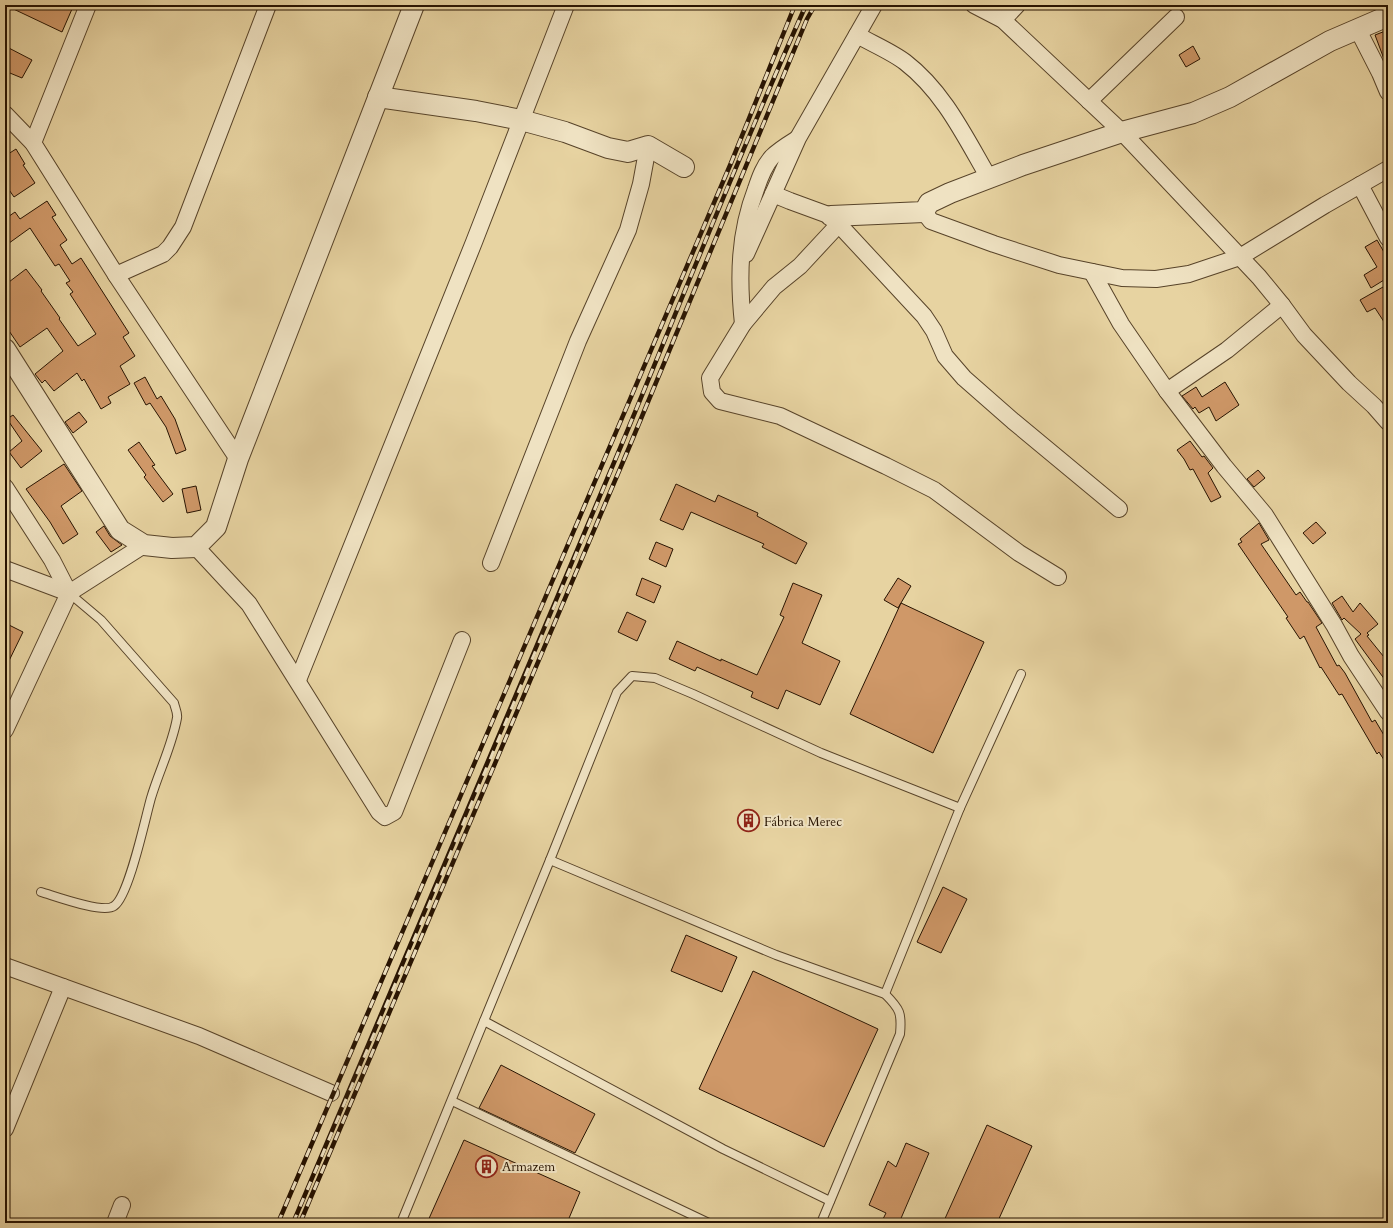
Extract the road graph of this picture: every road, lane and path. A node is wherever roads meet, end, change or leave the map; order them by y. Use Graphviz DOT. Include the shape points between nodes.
graph roads {
  1 [pos="88,5"];
  2 [pos="268,5"];
  3 [pos="414,5"];
  4 [pos="566,5"];
  5 [pos="874,5"];
  6 [pos="974,5"];
  7 [pos="1017,5"];
  8 [pos="1388,16"];
  9 [pos="1176,17"];
  10 [pos="1003,20"];
  11 [pos="1358,28"];
  12 [pos="858,35"];
  13 [pos="1388,92"];
  14 [pos="378,97"];
  15 [pos="1089,101"];
  16 [pos="5,114"];
  17 [pos="521,120"];
  18 [pos="1122,132"];
  19 [pos="798,138"];
  20 [pos="33,143"];
  21 [pos="648,146"];
  22 [pos="684,167"];
  23 [pos="1388,169"];
  24 [pos="989,178"];
  25 [pos="1360,185"];
  26 [pos="773,194"];
  27 [pos="924,212"];
  28 [pos="835,220"];
  29 [pos="1388,238"];
  30 [pos="1240,257"];
  31 [pos="740,267"];
  32 [pos="1092,272"];
  33 [pos="116,275"];
  34 [pos="1282,305"];
  35 [pos="743,324"];
  36 [pos="5,349"];
  37 [pos="1166,391"];
  38 [pos="1388,422"];
  39 [pos="238,459"];
  40 [pos="5,487"];
  41 [pos="1119,509"];
  42 [pos="144,545"];
  43 [pos="196,547"];
  44 [pos="491,563"];
  45 [pos="5,569"];
  46 [pos="1058,577"];
  47 [pos="70,593"];
  48 [pos="462,640"];
  49 [pos="1021,674"];
  50 [pos="298,680"];
  51 [pos="1388,712"];
  52 [pos="5,730"];
  53 [pos="960,808"];
  54 [pos="550,860"];
  55 [pos="41,892"];
  56 [pos="5,966"];
  57 [pos="63,987"];
  58 [pos="884,994"];
  59 [pos="484,1021"];
  60 [pos="331,1093"];
  61 [pos="452,1100"];
  62 [pos="5,1129"];
  63 [pos="830,1201"];
  64 [pos="122,1205"];
  65 [pos="115,1223"];
  66 [pos="401,1223"];
  67 [pos="709,1223"];
  68 [pos="821,1223"];
  1 -- 20 [label="street"];
  2 -- 33 [label="street" via="183,227 163,254"];
  3 -- 14 [label="street"];
  4 -- 17 [label="street"];
  5 -- 12 [label="street"];
  6 -- 10 [label="street"];
  7 -- 10 [label="street"];
  8 -- 11 [label="street"];
  9 -- 15 [label="street"];
  10 -- 15 [label="street"];
  11 -- 13 [label="street"];
  11 -- 18 [label="street" via="1230,97 1193,113"];
  12 -- 19 [label="street"];
  12 -- 24 [label="street" via="905,62 934,88"];
  14 -- 17 [label="street"];
  14 -- 39 [label="street"];
  15 -- 18 [label="street"];
  16 -- 20 [label="street"];
  17 -- 21 [label="street" via="628,152"];
  17 -- 50 [label="street" via="472,249"];
  18 -- 24 [label="street"];
  18 -- 30 [label="street"];
  19 -- 26 [label="street"];
  19 -- 31 [label="street" via="773,156 764,168 744,226"];
  20 -- 33 [label="street"];
  21 -- 22 [label="street"];
  21 -- 44 [label="street" via="628,230 578,342"];
  23 -- 25 [label="street"];
  24 -- 27 [label="street" via="929,203"];
  25 -- 29 [label="street"];
  25 -- 30 [label="street"];
  26 -- 28 [label="street"];
  26 -- 31 [label="street"];
  27 -- 28 [label="street"];
  27 -- 32 [label="street" via="931,221 994,244 1059,265"];
  28 -- 35 [label="street" via="800,266 774,288"];
  28 -- 41 [label="street" via="924,316 945,356 964,378"];
  30 -- 32 [label="street" via="1189,274 1156,279 1122,278"];
  30 -- 34 [label="street"];
  31 -- 35 [label="street"];
  32 -- 37 [label="street" via="1121,324"];
  33 -- 39 [label="street"];
  34 -- 37 [label="street" via="1227,350"];
  34 -- 38 [label="street" via="1304,335"];
  35 -- 46 [label="street" via="710,378 712,392 720,401 780,416 934,490 1019,553"];
  36 -- 42 [label="street" via="120,530"];
  37 -- 51 [label="street" via="1266,515"];
  39 -- 43 [label="street" via="216,527"];
  40 -- 47 [label="street"];
  42 -- 43 [label="street"];
  42 -- 47 [label="street"];
  43 -- 50 [label="street" via="249,604"];
  45 -- 47 [label="street"];
  47 -- 52 [label="street"];
  47 -- 55 [label="lane" via="101,620 174,703 178,715 172,742 151,798 134,861 121,898 115,906 108,909 98,908"];
  48 -- 50 [label="street" via="394,812 385,817 379,812"];
  49 -- 53 [label="lane"];
  53 -- 54 [label="lane" via="821,753 655,678 632,676 617,692"];
  53 -- 58 [label="lane"];
  54 -- 58 [label="lane" via="776,955"];
  54 -- 59 [label="lane"];
  56 -- 57 [label="street"];
  57 -- 60 [label="street" via="199,1036"];
  57 -- 62 [label="street"];
  58 -- 63 [label="lane" via="895,1004 901,1018 900,1034"];
  59 -- 61 [label="lane"];
  59 -- 63 [label="lane" via="724,1149"];
  61 -- 66 [label="lane"];
  61 -- 67 [label="lane"];
  63 -- 68 [label="lane"];
  64 -- 65 [label="street"];
}
